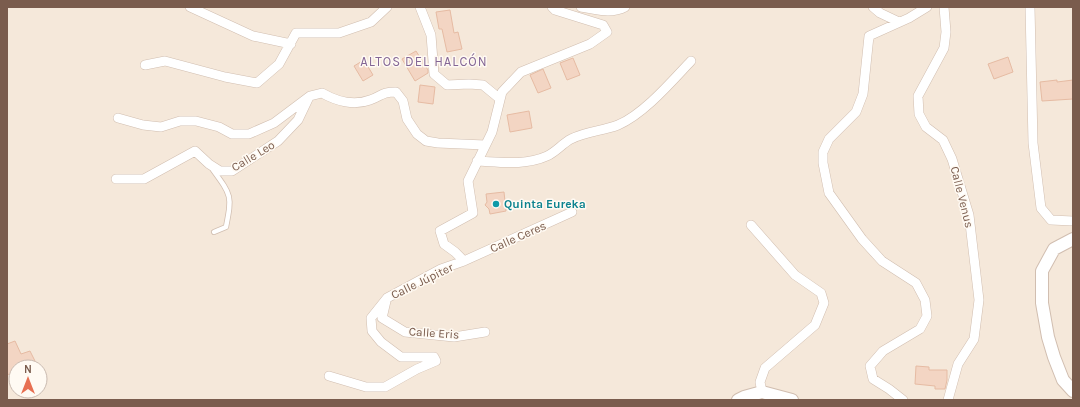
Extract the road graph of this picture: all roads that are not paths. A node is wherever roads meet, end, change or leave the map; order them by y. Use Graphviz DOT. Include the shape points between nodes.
graph roads {
  1 [pos="190,7"];
  2 [pos="387,7"];
  3 [pos="420,7"];
  4 [pos="552,7"];
  5 [pos="581,7"];
  6 [pos="625,7"];
  7 [pos="873,7"];
  8 [pos="927,7"];
  9 [pos="944,7"];
  10 [pos="1030,7"];
  11 [pos="899,22"];
  12 [pos="291,44"];
  13 [pos="691,61"];
  14 [pos="144,65"];
  15 [pos="310,96"];
  16 [pos="500,99"];
  17 [pos="118,118"];
  18 [pos="485,145"];
  19 [pos="477,161"];
  20 [pos="209,164"];
  21 [pos="116,179"];
  22 [pos="572,212"];
  23 [pos="1073,221"];
  24 [pos="751,225"];
  25 [pos="214,232"];
  26 [pos="1073,239"];
  27 [pos="464,261"];
  28 [pos="387,298"];
  29 [pos="485,332"];
  30 [pos="329,376"];
  31 [pos="1073,391"];
  32 [pos="762,392"];
  33 [pos="738,400"];
  34 [pos="792,400"];
  35 [pos="903,400"];
  36 [pos="948,400"];
  1 -- 12 [label="street" via="253,36"];
  2 -- 12 [label="street" via="371,22 339,33 296,33"];
  3 -- 16 [label="street" via="431,35 434,74 447,86 483,86"];
  4 -- 16 [label="street, Calle Júpiter" via="603,25 607,32 590,44 521,72 502,92"];
  5 -- 6 [label="street" via="603,11"];
  7 -- 11 [label="street"];
  8 -- 11 [label="street"];
  9 -- 36 [label="street, Calle Venus" via="944,48 918,96 919,114 926,127 943,140 952,159 968,215 979,300 974,339 958,364"];
  10 -- 23 [label="street" via="1033,143 1041,208 1051,220"];
  11 -- 35 [label="street" via="869,36 863,94 856,112 829,139 823,152 823,163 829,193 862,239 882,261 916,282 925,300 927,316 920,329 883,351 870,366 873,379"];
  12 -- 14 [label="street" via="279,64 257,83 165,60"];
  13 -- 19 [label="street" via="652,101 633,117 618,125 572,138 548,156 535,161"];
  15 -- 17 [label="street" via="274,124 249,134 232,134 219,127 196,121 180,121 161,127"];
  15 -- 18 [label="street" via="322,93 330,98 356,104 386,92 396,92 403,101 407,119 417,134 426,140"];
  15 -- 20 [label="street, Calle Leo" via="298,120 278,141 232,171 220,171"];
  16 -- 18 [label="street, Calle Júpiter" via="492,132"];
  18 -- 19 [label="street, Calle Júpiter"];
  19 -- 27 [label="street, Calle Júpiter" via="468,181 473,213 440,231 444,244"];
  20 -- 21 [label="street, Calle Leo" via="195,150 144,179"];
  20 -- 25 [label="lane" via="228,190 231,202 226,227"];
  22 -- 27 [label="street, Calle Ceres"];
  24 -- 32 [label="street" via="795,275 821,293 824,304 815,325 765,368 760,382"];
  26 -- 31 [label="street" via="1054,249 1042,271 1042,303 1048,337 1063,380"];
  27 -- 28 [label="street, Calle Júpiter" via="441,269"];
  28 -- 29 [label="street, Calle Eris" via="382,318 405,332 454,337"];
  28 -- 30 [label="street, Calle Júpiter" via="371,318 372,331 400,357 434,357 436,361 385,387 366,387"];
  32 -- 33 [label="street"];
  32 -- 34 [label="street"];
}
